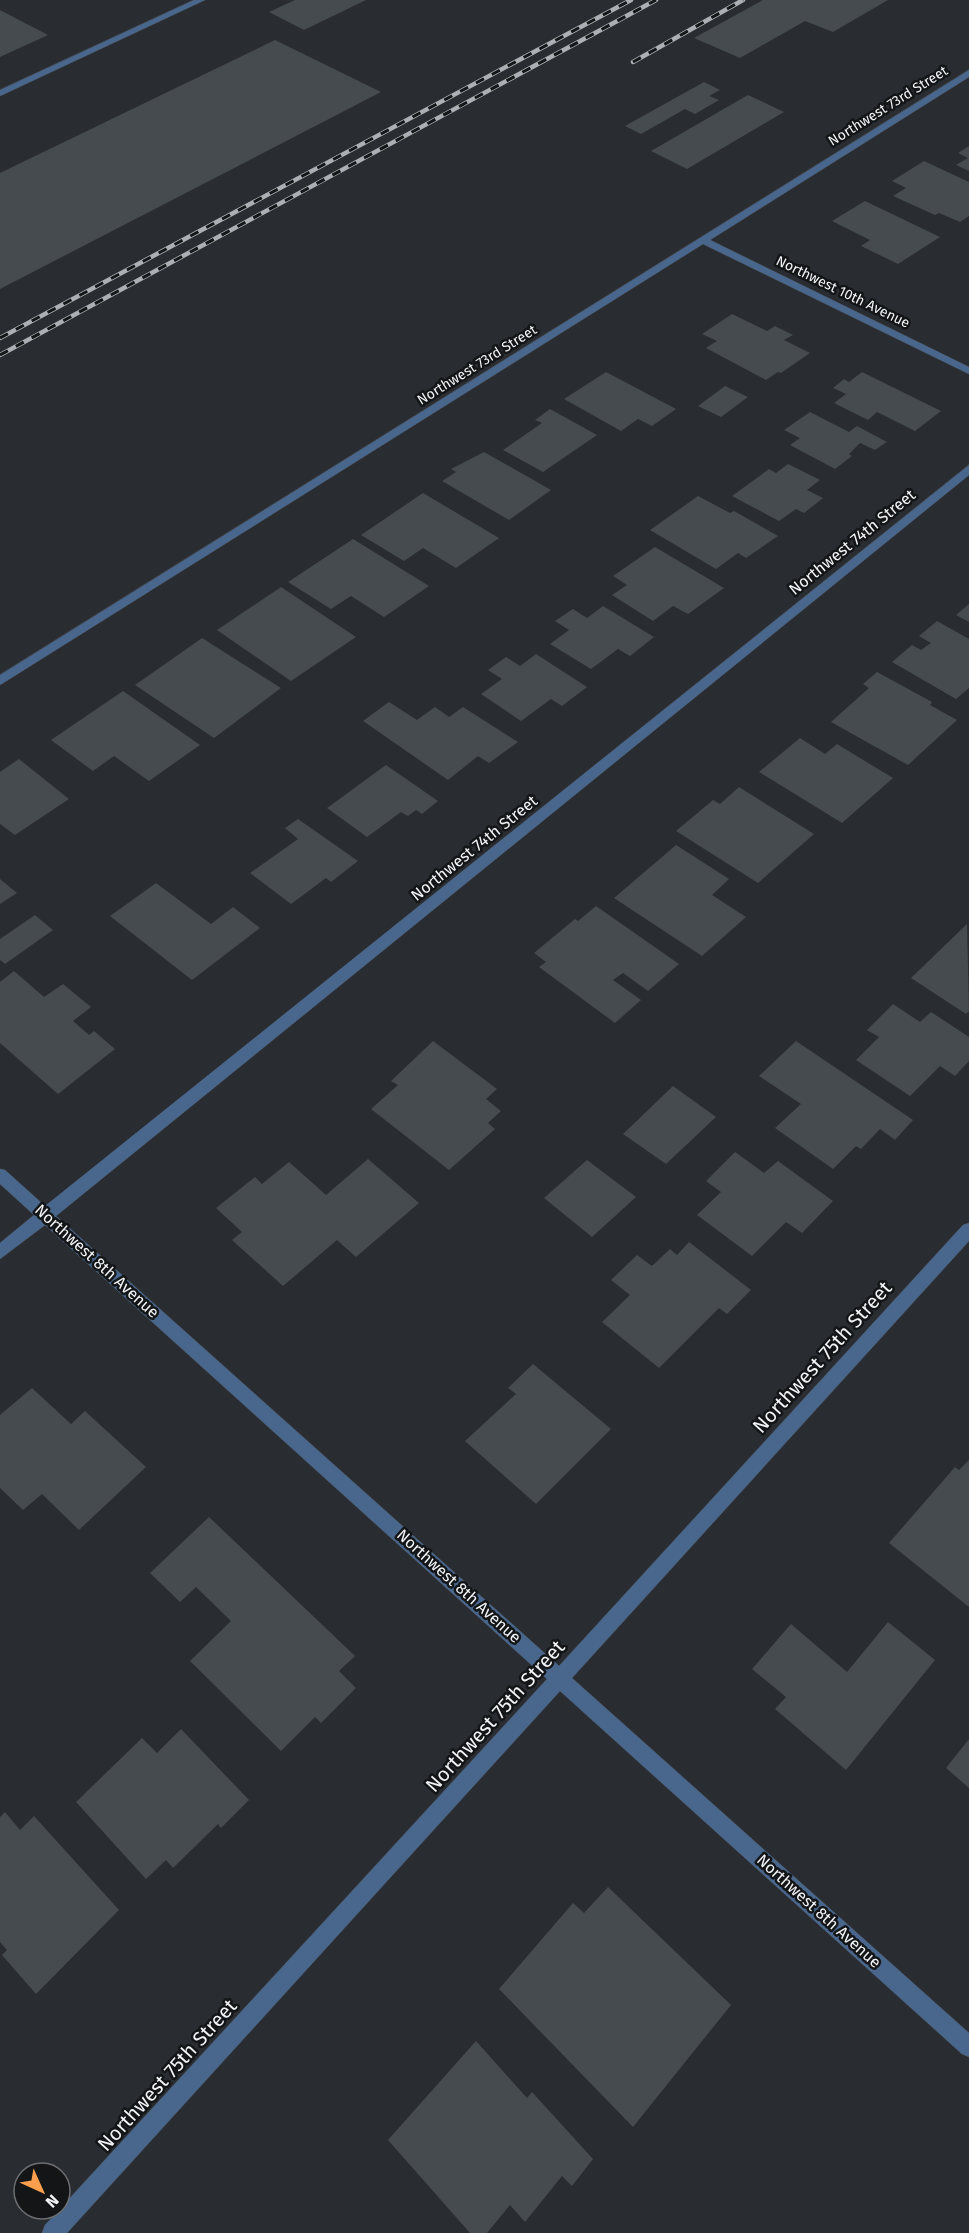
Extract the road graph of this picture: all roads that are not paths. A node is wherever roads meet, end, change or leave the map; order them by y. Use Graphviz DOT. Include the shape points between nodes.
graph roads {
  1 [pos="201,0"];
  2 [pos="969,73"];
  3 [pos="0,93"];
  4 [pos="704,241"];
  5 [pos="969,371"];
  6 [pos="969,469"];
  7 [pos="0,681"];
  8 [pos="0,1175"];
  9 [pos="45,1215"];
  10 [pos="969,1230"];
  11 [pos="0,1252"];
  12 [pos="561,1677"];
  13 [pos="969,2047"];
  14 [pos="53,2233"];
  1 -- 3 [label="street"];
  2 -- 4 [label="street, Northwest 73rd Street"];
  4 -- 5 [label="street, Northwest 10th Avenue"];
  4 -- 7 [label="street, Northwest 73rd Street"];
  6 -- 9 [label="street, Northwest 74th Street"];
  8 -- 9 [label="street, Northwest 8th Avenue"];
  9 -- 11 [label="street, Northwest 74th Street"];
  9 -- 12 [label="street, Northwest 8th Avenue"];
  10 -- 12 [label="street, Northwest 75th Street"];
  12 -- 13 [label="street, Northwest 8th Avenue"];
  12 -- 14 [label="street, Northwest 75th Street"];
}
